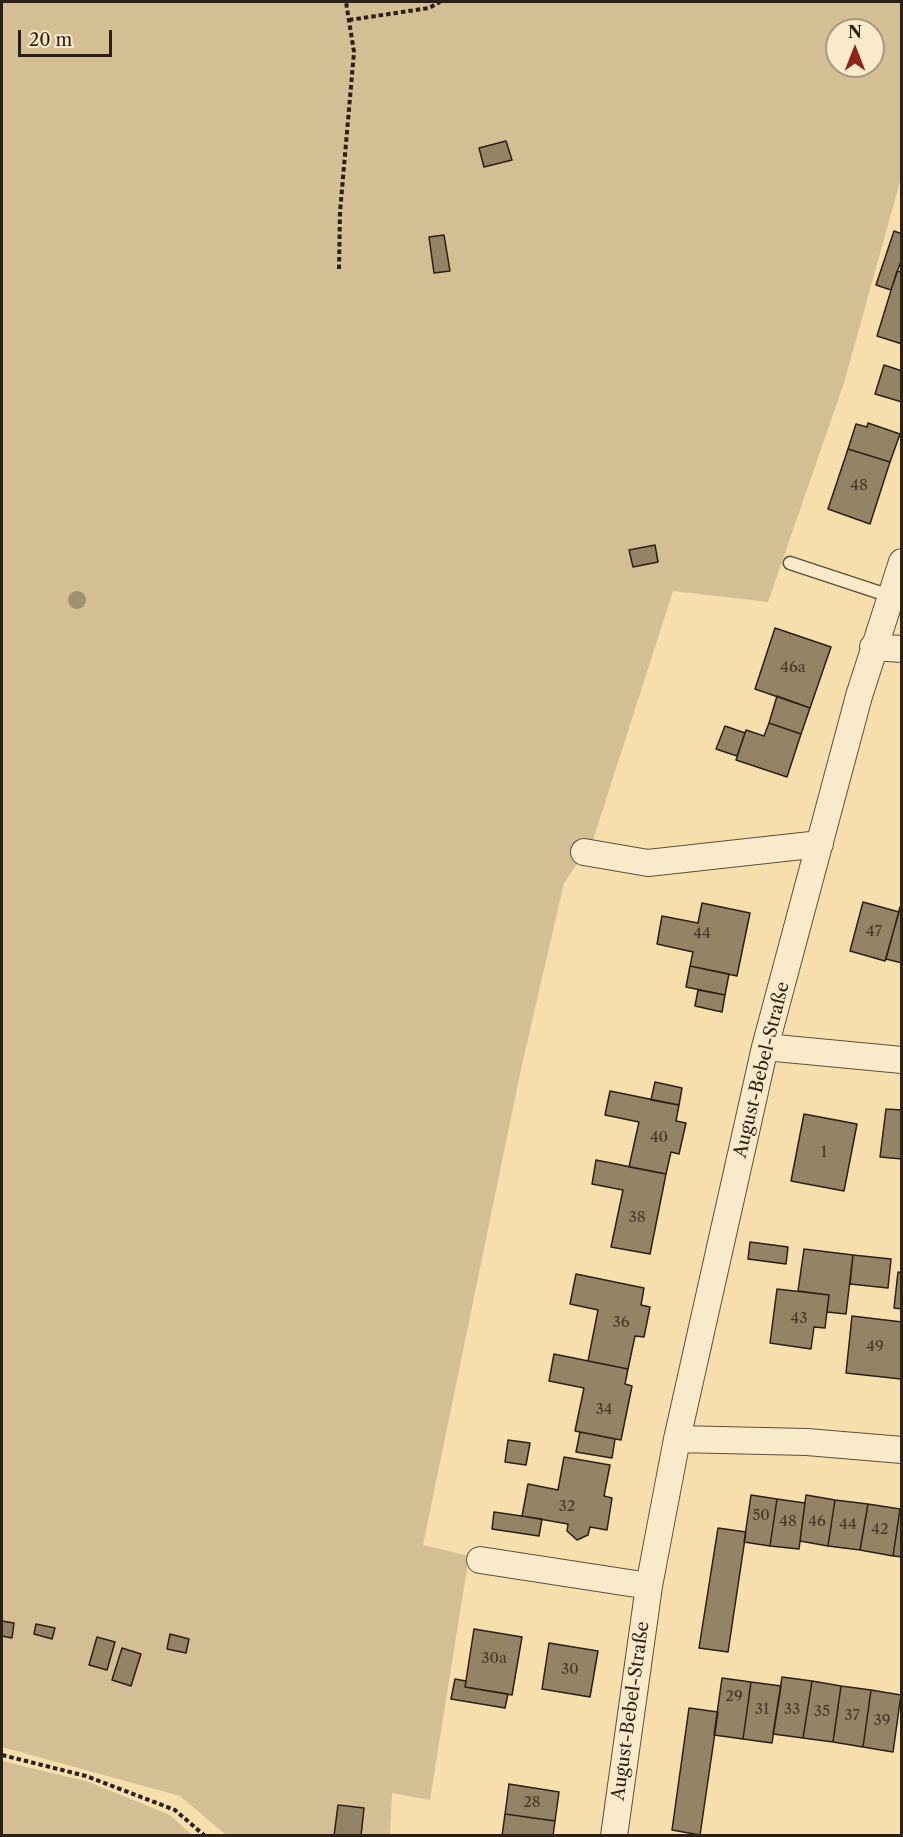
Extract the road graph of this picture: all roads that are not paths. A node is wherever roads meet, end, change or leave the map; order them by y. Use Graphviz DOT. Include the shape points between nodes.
graph roads {
  1 [pos="902,562"];
  2 [pos="790,563"];
  3 [pos="890,596"];
  4 [pos="873,647"];
  5 [pos="902,649"];
  6 [pos="820,844"];
  7 [pos="584,852"];
  8 [pos="765,1047"];
  9 [pos="902,1060"];
  10 [pos="677,1439"];
  11 [pos="902,1449"];
  12 [pos="480,1560"];
  13 [pos="649,1586"];
  14 [pos="614,1836"];
  1 -- 3 [label="street, August-Bebel-Straße"];
  2 -- 3 [label="lane"];
  3 -- 4 [label="street, August-Bebel-Straße"];
  4 -- 5 [label="street"];
  4 -- 6 [label="street, August-Bebel-Straße"];
  6 -- 7 [label="street" via="648,863"];
  6 -- 8 [label="street, August-Bebel-Straße"];
  8 -- 9 [label="street"];
  8 -- 10 [label="street, August-Bebel-Straße"];
  10 -- 11 [label="street"];
  10 -- 13 [label="street, August-Bebel-Straße"];
  12 -- 13 [label="street"];
  13 -- 14 [label="street, August-Bebel-Straße"];
}
